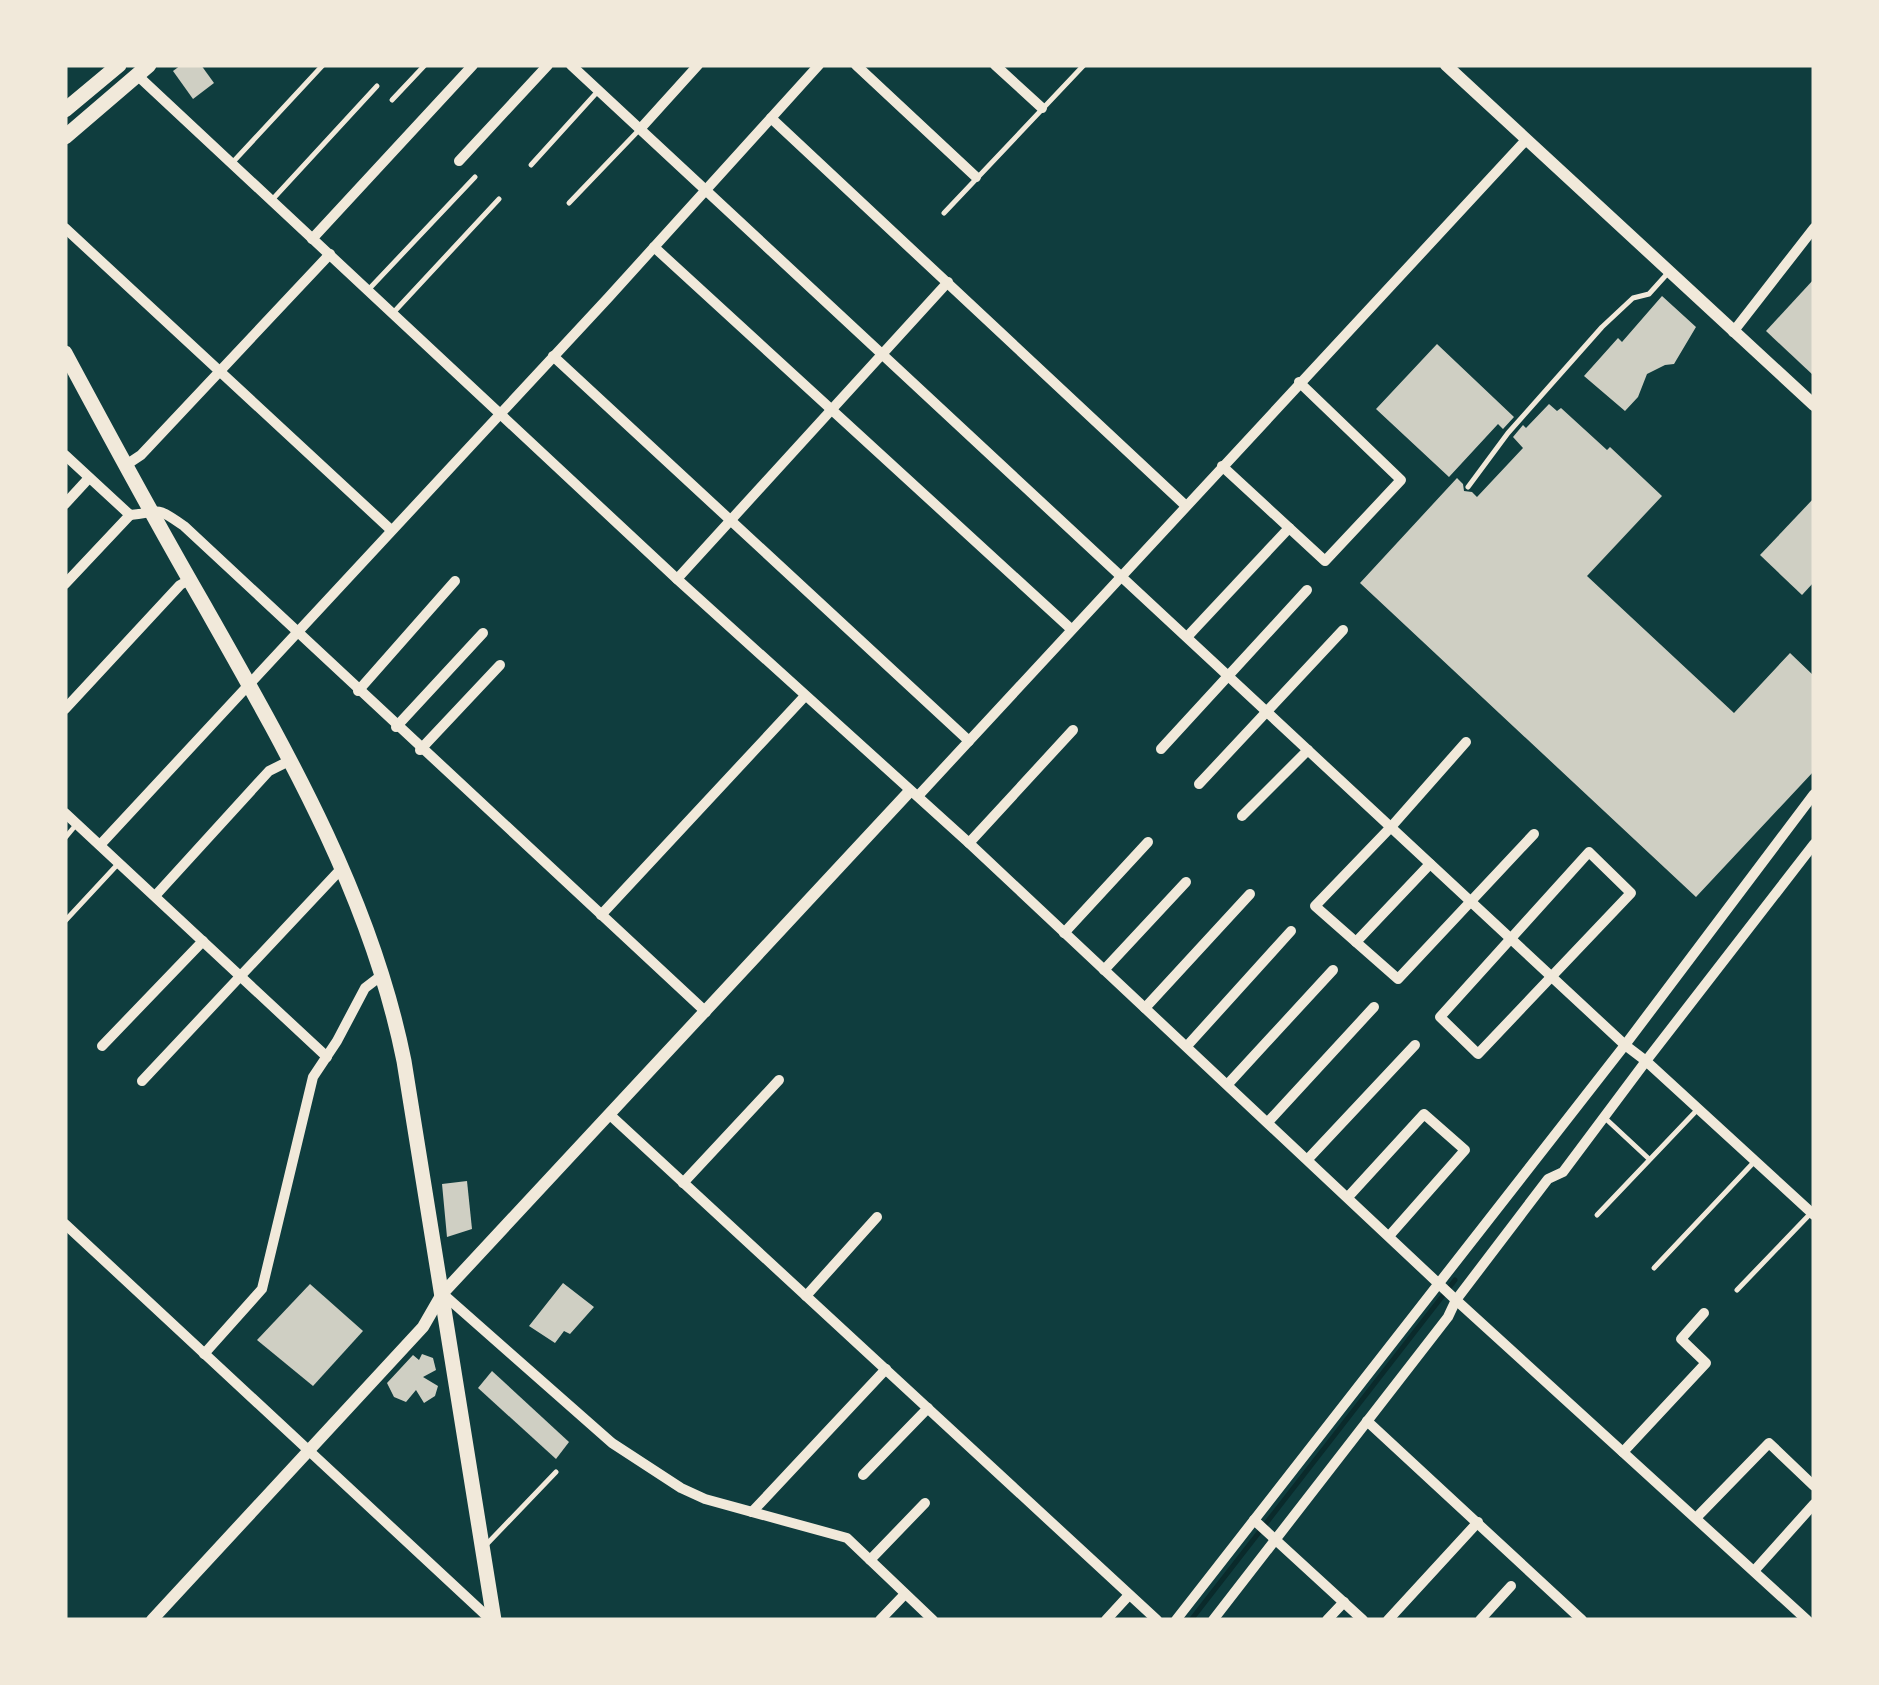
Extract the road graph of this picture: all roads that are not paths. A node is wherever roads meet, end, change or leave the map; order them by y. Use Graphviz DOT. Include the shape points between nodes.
graph roads {
  1 [pos="118,65"];
  2 [pos="322,65"];
  3 [pos="424,65"];
  4 [pos="473,65"];
  5 [pos="548,65"];
  6 [pos="571,65"];
  7 [pos="698,65"];
  8 [pos="819,65"];
  9 [pos="856,65"];
  10 [pos="1084,65"];
  11 [pos="1446,65"];
  12 [pos="1002,67"];
  13 [pos="143,70"];
  14 [pos="377,86"];
  15 [pos="599,90"];
  16 [pos="392,100"];
  17 [pos="1042,108"];
  18 [pos="65,110"];
  19 [pos="772,118"];
  20 [pos="641,128"];
  21 [pos="65,136"];
  22 [pos="1526,140"];
  23 [pos="459,161"];
  24 [pos="231,164"];
  25 [pos="531,165"];
  26 [pos="475,177"];
  27 [pos="976,177"];
  28 [pos="707,189"];
  29 [pos="499,199"];
  30 [pos="272,202"];
  31 [pos="569,203"];
  32 [pos="944,213"];
  33 [pos="65,228"];
  34 [pos="1814,228"];
  35 [pos="312,239"];
  36 [pos="654,247"];
  37 [pos="330,254"];
  38 [pos="1668,272"];
  39 [pos="948,282"];
  40 [pos="368,291"];
  41 [pos="393,313"];
  42 [pos="1733,332"];
  43 [pos="882,352"];
  44 [pos="65,353"];
  45 [pos="554,356"];
  46 [pos="221,373"];
  47 [pos="1299,382"];
  48 [pos="1814,405"];
  49 [pos="832,409"];
  50 [pos="500,413"];
  51 [pos="65,455"];
  52 [pos="126,465"];
  53 [pos="1222,466"];
  54 [pos="88,479"];
  55 [pos="1468,488"];
  56 [pos="65,504"];
  57 [pos="1186,506"];
  58 [pos="150,509"];
  59 [pos="130,515"];
  60 [pos="730,521"];
  61 [pos="1289,528"];
  62 [pos="390,529"];
  63 [pos="1122,576"];
  64 [pos="676,579"];
  65 [pos="189,580"];
  66 [pos="454,581"];
  67 [pos="65,584"];
  68 [pos="1307,590"];
  69 [pos="1071,630"];
  70 [pos="1343,630"];
  71 [pos="296,632"];
  72 [pos="483,632"];
  73 [pos="1187,637"];
  74 [pos="500,665"];
  75 [pos="1228,675"];
  76 [pos="249,684"];
  77 [pos="358,691"];
  78 [pos="804,696"];
  79 [pos="65,710"];
  80 [pos="1267,712"];
  81 [pos="396,727"];
  82 [pos="1073,730"];
  83 [pos="968,741"];
  84 [pos="1466,742"];
  85 [pos="1161,749"];
  86 [pos="420,750"];
  87 [pos="1308,750"];
  88 [pos="291,760"];
  89 [pos="1199,784"];
  90 [pos="914,794"];
  91 [pos="1814,794"];
  92 [pos="65,813"];
  93 [pos="1242,816"];
  94 [pos="77,824"];
  95 [pos="1391,826"];
  96 [pos="1534,834"];
  97 [pos="65,838"];
  98 [pos="1148,842"];
  99 [pos="970,843"];
  100 [pos="1814,844"];
  101 [pos="100,845"];
  102 [pos="119,863"];
  103 [pos="1430,864"];
  104 [pos="342,870"];
  105 [pos="1186,882"];
  106 [pos="1250,894"];
  107 [pos="154,896"];
  108 [pos="1471,901"];
  109 [pos="600,915"];
  110 [pos="65,921"];
  111 [pos="1291,931"];
  112 [pos="1064,932"];
  113 [pos="1511,938"];
  114 [pos="202,941"];
  115 [pos="1356,942"];
  116 [pos="1104,970"];
  117 [pos="1333,970"];
  118 [pos="382,975"];
  119 [pos="1552,976"];
  120 [pos="242,978"];
  121 [pos="1374,1007"];
  122 [pos="1145,1008"];
  123 [pos="706,1012"];
  124 [pos="1414,1045"];
  125 [pos="102,1046"];
  126 [pos="1187,1046"];
  127 [pos="1635,1052"];
  128 [pos="327,1057"];
  129 [pos="779,1080"];
  130 [pos="142,1082"];
  131 [pos="1228,1084"];
  132 [pos="1698,1109"];
  133 [pos="609,1114"];
  134 [pos="1603,1116"];
  135 [pos="1268,1122"];
  136 [pos="1308,1159"];
  137 [pos="1649,1159"];
  138 [pos="1755,1161"];
  139 [pos="683,1183"];
  140 [pos="1348,1197"];
  141 [pos="1813,1214"];
  142 [pos="1596,1215"];
  143 [pos="878,1217"];
  144 [pos="65,1224"];
  145 [pos="1390,1235"];
  146 [pos="1654,1268"];
  147 [pos="1440,1282"];
  148 [pos="1738,1290"];
  149 [pos="442,1294"];
  150 [pos="806,1296"];
  151 [pos="1454,1297"];
  152 [pos="1704,1313"];
  153 [pos="204,1354"];
  154 [pos="886,1369"];
  155 [pos="928,1408"];
  156 [pos="1367,1421"];
  157 [pos="308,1448"];
  158 [pos="1623,1452"];
  159 [pos="556,1472"];
  160 [pos="864,1476"];
  161 [pos="1814,1486"];
  162 [pos="924,1503"];
  163 [pos="1814,1504"];
  164 [pos="752,1512"];
  165 [pos="1696,1518"];
  166 [pos="1254,1520"];
  167 [pos="1478,1522"];
  168 [pos="1277,1538"];
  169 [pos="483,1548"];
  170 [pos="870,1560"];
  171 [pos="1754,1572"];
  172 [pos="1511,1586"];
  173 [pos="905,1594"];
  174 [pos="1129,1595"];
  175 [pos="1344,1602"];
  176 [pos="152,1620"];
  177 [pos="493,1620"];
  178 [pos="880,1620"];
  179 [pos="933,1620"];
  180 [pos="1106,1620"];
  181 [pos="1158,1620"];
  182 [pos="1176,1620"];
  183 [pos="1212,1620"];
  184 [pos="1327,1620"];
  185 [pos="1363,1620"];
  186 [pos="1388,1620"];
  187 [pos="1480,1620"];
  188 [pos="1582,1620"];
  189 [pos="1807,1620"];
  1 -- 18 [label="main road"];
  2 -- 24 [label="lane"];
  3 -- 16 [label="lane"];
  4 -- 35 [label="street"];
  5 -- 23 [label="street"];
  6 -- 15 [label="street"];
  7 -- 20 [label="street"];
  8 -- 19 [label="street"];
  9 -- 27 [label="street"];
  10 -- 17 [label="lane"];
  11 -- 22 [label="street"];
  12 -- 17 [label="street"];
  13 -- 21 [label="main road"];
  13 -- 24 [label="street"];
  14 -- 30 [label="lane"];
  15 -- 20 [label="street"];
  15 -- 25 [label="lane"];
  17 -- 27 [label="lane"];
  19 -- 28 [label="street"];
  19 -- 39 [label="street"];
  20 -- 28 [label="street"];
  20 -- 31 [label="lane"];
  22 -- 38 [label="street"];
  22 -- 47 [label="street"];
  24 -- 30 [label="street"];
  26 -- 40 [label="lane"];
  27 -- 32 [label="lane"];
  28 -- 36 [label="street"];
  28 -- 43 [label="street"];
  29 -- 41 [label="lane"];
  30 -- 35 [label="street"];
  33 -- 46 [label="street"];
  34 -- 42 [label="street"];
  35 -- 37 [label="street"];
  36 -- 45 [label="street"];
  36 -- 49 [label="street"];
  37 -- 40 [label="street"];
  37 -- 46 [label="street"];
  38 -- 42 [label="street"];
  38 -- 55 [label="lane" via="1602,327"];
  39 -- 43 [label="street"];
  39 -- 57 [label="street"];
  40 -- 41 [label="street"];
  41 -- 50 [label="street"];
  42 -- 48 [label="street"];
  43 -- 49 [label="street"];
  43 -- 63 [label="street"];
  44 -- 52 [label="main road"];
  45 -- 50 [label="street"];
  45 -- 60 [label="street"];
  46 -- 52 [label="street"];
  46 -- 62 [label="street"];
  47 -- 53 [label="street"];
  47 -- 61 [label="street" via="1401,480 1324,561"];
  49 -- 60 [label="street"];
  49 -- 69 [label="street"];
  50 -- 62 [label="street"];
  50 -- 64 [label="street"];
  51 -- 54 [label="street"];
  52 -- 58 [label="main road"];
  53 -- 57 [label="street"];
  53 -- 61 [label="street"];
  54 -- 56 [label="street"];
  54 -- 59 [label="street"];
  57 -- 63 [label="street"];
  58 -- 59 [label="street"];
  58 -- 65 [label="main road"];
  58 -- 71 [label="street" via="184,526"];
  59 -- 67 [label="street"];
  60 -- 64 [label="street"];
  60 -- 83 [label="street"];
  61 -- 73 [label="street"];
  62 -- 71 [label="street"];
  63 -- 69 [label="street"];
  63 -- 73 [label="street"];
  64 -- 78 [label="street"];
  65 -- 76 [label="main road"];
  65 -- 79 [label="street"];
  66 -- 77 [label="street"];
  68 -- 75 [label="street"];
  69 -- 83 [label="street"];
  70 -- 80 [label="street"];
  71 -- 76 [label="street"];
  71 -- 77 [label="street"];
  72 -- 81 [label="street"];
  73 -- 75 [label="street"];
  74 -- 86 [label="street"];
  75 -- 80 [label="street"];
  75 -- 85 [label="street"];
  76 -- 88 [label="main road"];
  76 -- 101 [label="street"];
  77 -- 81 [label="street"];
  78 -- 90 [label="street"];
  78 -- 109 [label="street"];
  80 -- 87 [label="street"];
  80 -- 89 [label="street"];
  81 -- 86 [label="street"];
  82 -- 99 [label="street"];
  83 -- 90 [label="street"];
  84 -- 95 [label="street"];
  86 -- 109 [label="street"];
  87 -- 93 [label="street"];
  87 -- 95 [label="street"];
  88 -- 104 [label="main road"];
  88 -- 107 [label="street" via="269,771"];
  90 -- 99 [label="street"];
  90 -- 123 [label="street"];
  91 -- 127 [label="street"];
  92 -- 94 [label="street"];
  94 -- 97 [label="lane"];
  94 -- 101 [label="street"];
  95 -- 103 [label="street"];
  95 -- 115 [label="street" via="1315,906"];
  96 -- 108 [label="street"];
  98 -- 112 [label="street"];
  99 -- 112 [label="street"];
  100 -- 127 [label="street"];
  101 -- 102 [label="street"];
  102 -- 107 [label="street"];
  102 -- 110 [label="lane"];
  103 -- 108 [label="street"];
  103 -- 115 [label="street"];
  104 -- 118 [label="main road"];
  104 -- 120 [label="street"];
  105 -- 116 [label="street"];
  106 -- 122 [label="street"];
  107 -- 114 [label="street"];
  108 -- 113 [label="street"];
  108 -- 115 [label="street" via="1398,979"];
  109 -- 123 [label="street"];
  111 -- 126 [label="street"];
  112 -- 116 [label="street"];
  113 -- 119 [label="street"];
  113 -- 119 [label="street" via="1440,1017 1478,1054"];
  113 -- 119 [label="street" via="1590,852 1631,893"];
  114 -- 120 [label="street"];
  114 -- 125 [label="street"];
  116 -- 122 [label="street"];
  117 -- 131 [label="street"];
  118 -- 128 [label="street" via="365,988"];
  118 -- 149 [label="main road" via="404,1061"];
  119 -- 127 [label="street"];
  120 -- 128 [label="street"];
  120 -- 130 [label="street"];
  121 -- 135 [label="street"];
  122 -- 126 [label="street"];
  123 -- 133 [label="street"];
  124 -- 136 [label="street"];
  126 -- 131 [label="street"];
  127 -- 132 [label="street"];
  127 -- 134 [label="street"];
  127 -- 147 [label="street"];
  128 -- 153 [label="street" via="313,1077 262,1289"];
  129 -- 139 [label="street"];
  131 -- 135 [label="street"];
  132 -- 137 [label="lane"];
  132 -- 138 [label="street"];
  133 -- 139 [label="street"];
  133 -- 149 [label="street"];
  134 -- 137 [label="lane"];
  134 -- 151 [label="street"];
  135 -- 136 [label="street"];
  136 -- 140 [label="street"];
  137 -- 142 [label="lane"];
  138 -- 141 [label="street"];
  138 -- 146 [label="lane"];
  139 -- 150 [label="street"];
  140 -- 145 [label="street"];
  140 -- 145 [label="street" via="1424,1114 1465,1150"];
  141 -- 148 [label="lane"];
  143 -- 150 [label="street"];
  144 -- 153 [label="street"];
  145 -- 147 [label="street"];
  147 -- 151 [label="street"];
  147 -- 166 [label="street"];
  149 -- 157 [label="street" via="423,1327"];
  149 -- 164 [label="street" via="612,1443 681,1488"];
  149 -- 169 [label="main road"];
  150 -- 154 [label="street"];
  151 -- 156 [label="street" via="1448,1318"];
  151 -- 158 [label="street"];
  152 -- 158 [label="street" via="1681,1339 1706,1363"];
  153 -- 157 [label="street"];
  154 -- 155 [label="street"];
  154 -- 164 [label="street"];
  155 -- 160 [label="street"];
  155 -- 174 [label="street"];
  156 -- 167 [label="street"];
  156 -- 168 [label="street"];
  157 -- 176 [label="street"];
  157 -- 177 [label="street"];
  158 -- 165 [label="street"];
  159 -- 169 [label="lane"];
  161 -- 165 [label="street" via="1769,1442"];
  162 -- 170 [label="street"];
  163 -- 171 [label="street"];
  164 -- 170 [label="street" via="847,1538"];
  165 -- 171 [label="street"];
  166 -- 168 [label="street"];
  166 -- 182 [label="street"];
  167 -- 186 [label="street"];
  167 -- 188 [label="street"];
  168 -- 175 [label="street"];
  168 -- 183 [label="street"];
  169 -- 177 [label="main road"];
  170 -- 173 [label="street"];
  171 -- 189 [label="street"];
  172 -- 187 [label="street"];
  173 -- 178 [label="street"];
  173 -- 179 [label="street"];
  174 -- 180 [label="street"];
  174 -- 181 [label="street"];
  175 -- 184 [label="street"];
  175 -- 185 [label="street"];
}
